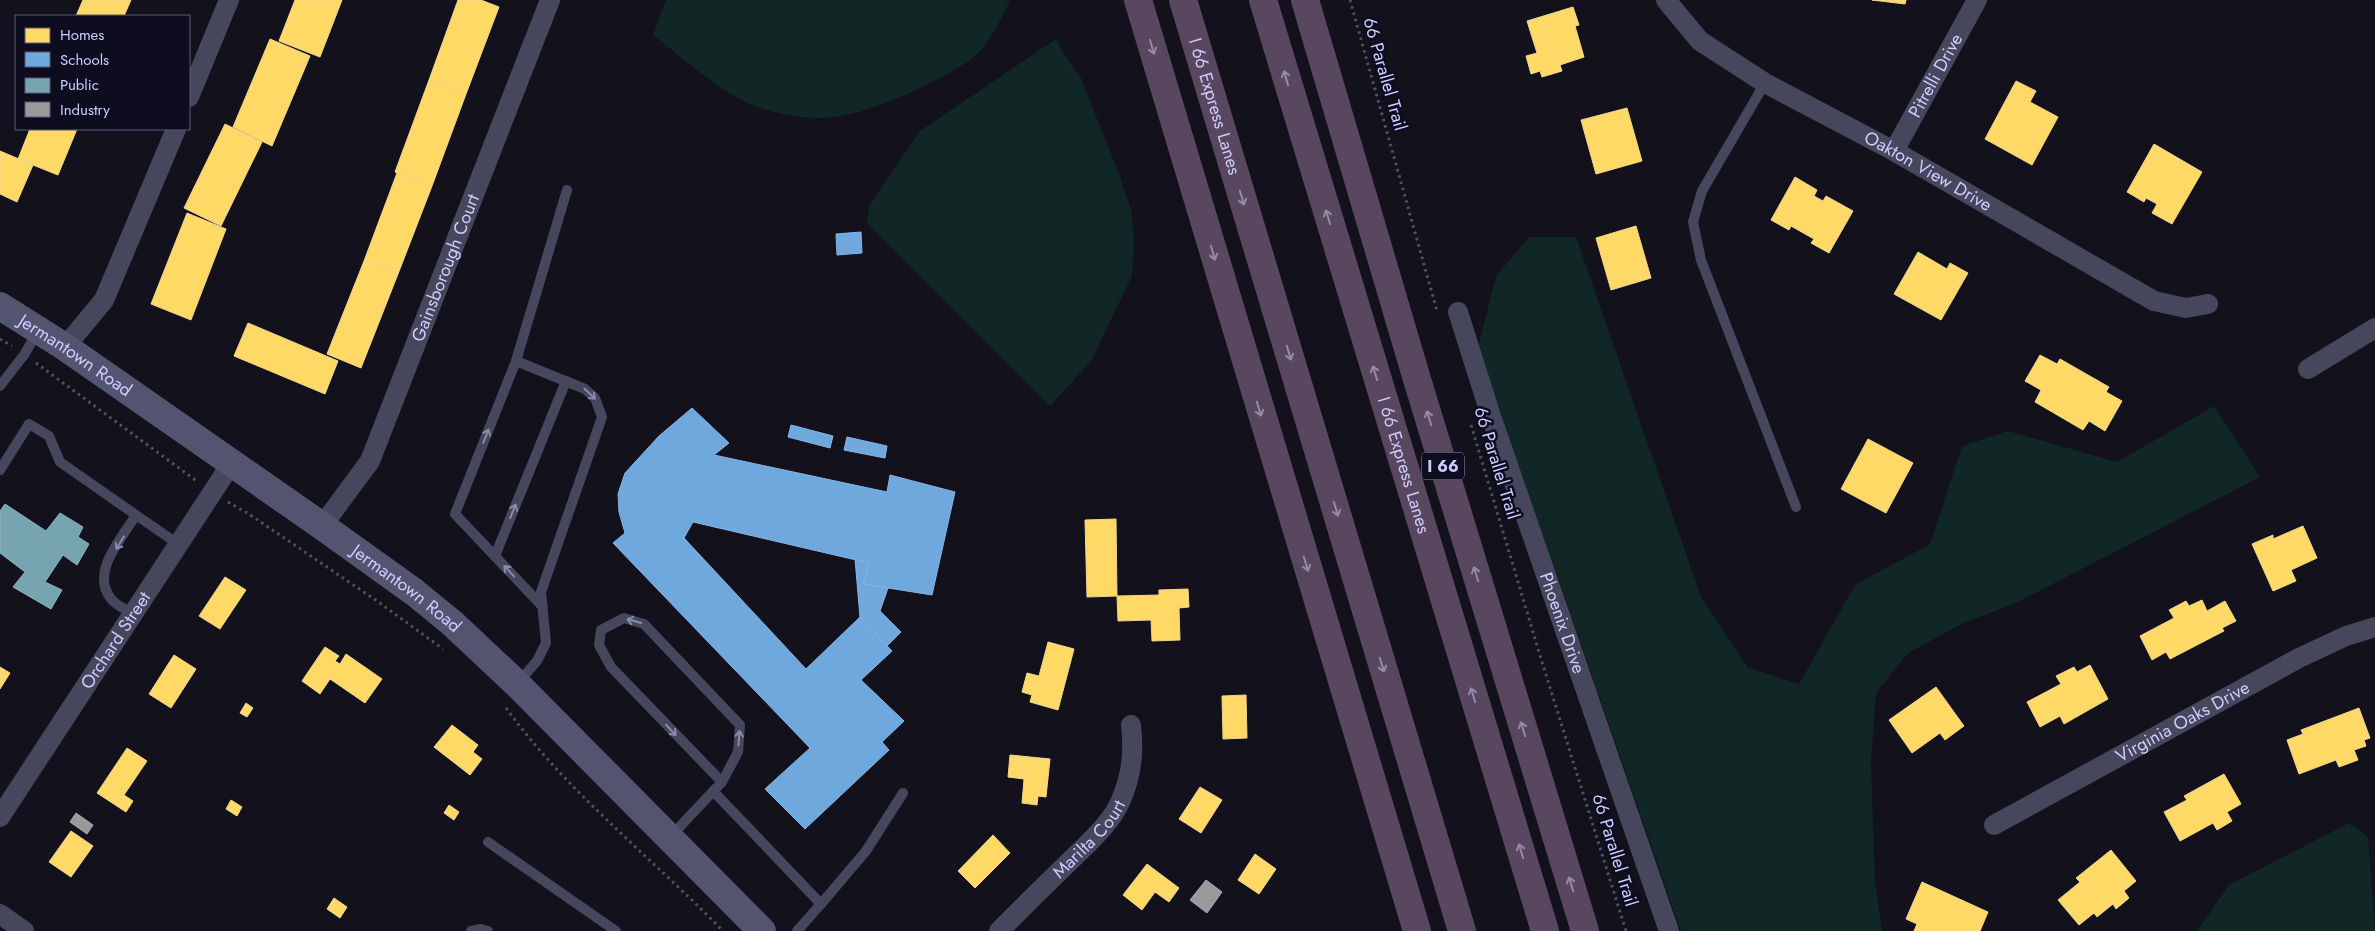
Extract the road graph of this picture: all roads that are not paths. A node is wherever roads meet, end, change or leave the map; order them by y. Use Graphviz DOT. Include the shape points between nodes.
graph roads {
  1 [pos="229,0"];
  2 [pos="550,0"];
  3 [pos="1138,0"];
  4 [pos="1183,0"];
  5 [pos="1263,0"];
  6 [pos="1305,0"];
  7 [pos="1666,0"];
  8 [pos="1976,0"];
  9 [pos="1764,83"];
  10 [pos="190,95"];
  11 [pos="176,130"];
  12 [pos="1894,152"];
  13 [pos="567,190"];
  14 [pos="2208,304"];
  15 [pos="0,306"];
  16 [pos="1458,312"];
  17 [pos="2375,328"];
  18 [pos="39,330"];
  19 [pos="65,347"];
  20 [pos="516,361"];
  21 [pos="2308,369"];
  22 [pos="2,381"];
  23 [pos="566,381"];
  24 [pos="231,464"];
  25 [pos="0,470"];
  26 [pos="1796,506"];
  27 [pos="136,515"];
  28 [pos="322,526"];
  29 [pos="178,544"];
  30 [pos="495,556"];
  31 [pos="542,607"];
  32 [pos="133,614"];
  33 [pos="2375,627"];
  34 [pos="509,693"];
  35 [pos="1131,725"];
  36 [pos="722,782"];
  37 [pos="713,791"];
  38 [pos="903,793"];
  39 [pos="0,817"];
  40 [pos="1994,825"];
  41 [pos="670,838"];
  42 [pos="488,842"];
  43 [pos="821,904"];
  44 [pos="0,914"];
  45 [pos="757,929"];
  46 [pos="24,931"];
  47 [pos="471,931"];
  48 [pos="488,931"];
  49 [pos="616,931"];
  50 [pos="797,931"];
  51 [pos="998,931"];
  52 [pos="1417,931"];
  53 [pos="1462,931"];
  54 [pos="1545,931"];
  55 [pos="1585,931"];
  56 [pos="1669,931"];
  1 -- 10 [label="street"];
  2 -- 28 [label="street, Gainsborough Court" via="370,461"];
  3 -- 52 [label="highway, one-way"];
  4 -- 53 [label="highway, I 66 Express Lanes, one-way"];
  54 -- 5 [label="highway, I 66 Express Lanes, one-way"];
  55 -- 6 [label="highway, I 66, one-way"];
  7 -- 9 [label="street, Oakton View Drive" via="1700,41"];
  8 -- 12 [label="street, Pitrelli Drive"];
  9 -- 12 [label="street, Oakton View Drive"];
  9 -- 26 [label="lane" via="1702,191 1693,222 1702,260"];
  11 -- 19 [label="street" via="104,300"];
  12 -- 14 [label="street, Oakton View Drive" via="2154,301 2186,308"];
  13 -- 20 [label="lane"];
  15 -- 18 [label="main road, Jermantown Road"];
  16 -- 56 [label="street, Phoenix Drive"];
  17 -- 21 [label="street"];
  18 -- 19 [label="main road, Jermantown Road"];
  18 -- 22 [label="lane"];
  19 -- 24 [label="main road, Jermantown Road"];
  20 -- 23 [label="lane"];
  30 -- 20 [label="lane, one-way" via="455,514"];
  30 -- 23 [label="lane, one-way"];
  23 -- 31 [label="lane, one-way" via="595,398 602,417 541,592"];
  24 -- 28 [label="main road, Jermantown Road"];
  24 -- 29 [label="street, Orchard Street"];
  25 -- 27 [label="lane" via="29,424 49,436 60,462"];
  27 -- 29 [label="lane"];
  27 -- 32 [label="lane, one-way" via="103,570 103,586 114,602"];
  28 -- 34 [label="main road, Jermantown Road" via="452,623"];
  29 -- 32 [label="street, Orchard Street"];
  31 -- 30 [label="lane, one-way"];
  31 -- 34 [label="lane" via="546,643 537,661"];
  32 -- 39 [label="street, Orchard Street"];
  33 -- 40 [label="street, Virginia Oaks Drive" via="2346,636 2299,658"];
  34 -- 41 [label="main road, Jermantown Road"];
  35 -- 51 [label="street, Marilta Court" via="1132,765 1121,802 1113,815"];
  36 -- 36 [label="lane, one-way" via="738,752 740,726 644,624 624,618 601,630 599,645 611,667"];
  36 -- 37 [label="lane"];
  37 -- 41 [label="lane"];
  37 -- 43 [label="lane"];
  38 -- 43 [label="lane" via="866,851"];
  41 -- 45 [label="main road, Jermantown Road"];
  42 -- 49 [label="lane"];
  43 -- 50 [label="lane"];
  44 -- 46 [label="street"];
  47 -- 48 [label="lane"];
}
